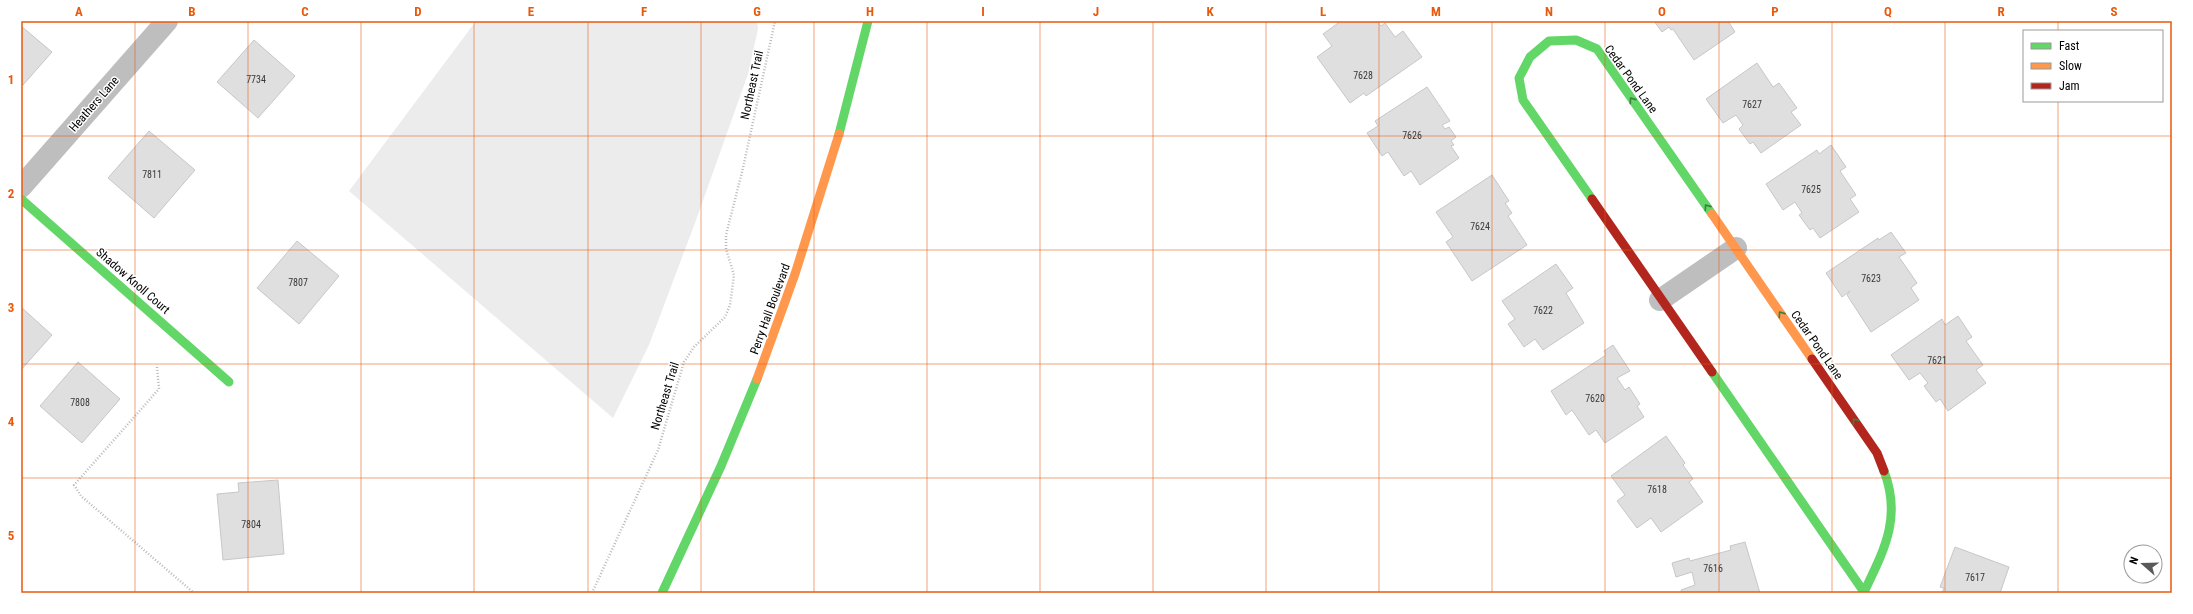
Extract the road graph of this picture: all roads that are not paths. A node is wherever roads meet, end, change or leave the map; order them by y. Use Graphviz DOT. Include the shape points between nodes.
graph roads {
  1 [pos="167,21"];
  2 [pos="868,21"];
  3 [pos="21,187"];
  4 [pos="21,199"];
  5 [pos="1736,248"];
  6 [pos="1660,300"];
  7 [pos="229,382"];
  8 [pos="662,593"];
  9 [pos="1864,593"];
  1 -- 3 [label="street, Heathers Lane"];
  2 -- 8 [label="street, Perry Hall Boulevard" via="856,73 816,212 784,309 739,425"];
  4 -- 7 [label="street, Shadow Knoll Court"];
  5 -- 6 [label="street"];
  5 -- 6 [label="street, Cedar Pond Lane, one-way" via="1596,49 1576,40 1549,41 1530,57 1519,78 1523,100"];
  9 -- 5 [label="street, Cedar Pond Lane, one-way" via="1886,546 1892,522 1892,499 1886,476 1877,453"];
  6 -- 9 [label="street, Cedar Pond Lane"];
}
